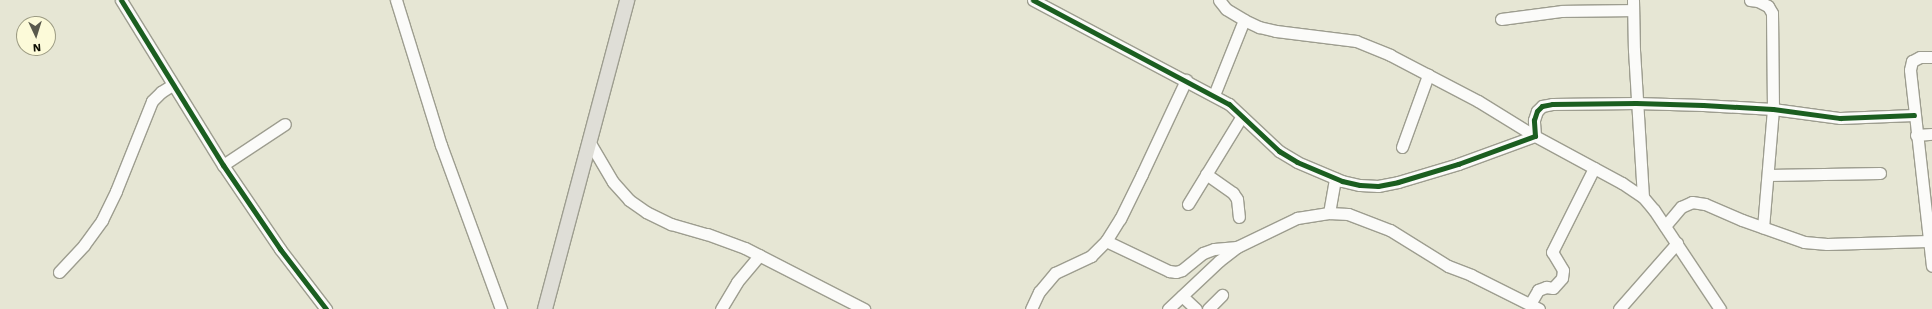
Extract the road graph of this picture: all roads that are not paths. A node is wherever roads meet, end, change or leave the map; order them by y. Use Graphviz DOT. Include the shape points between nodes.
graph roads {
  1 [pos="121,0"];
  2 [pos="396,0"];
  3 [pos="627,0"];
  4 [pos="1032,0"];
  5 [pos="1219,0"];
  6 [pos="1750,0"];
  7 [pos="1633,5"];
  8 [pos="1501,19"];
  9 [pos="1244,20"];
  10 [pos="1932,57"];
  11 [pos="1428,75"];
  12 [pos="1186,80"];
  13 [pos="172,85"];
  14 [pos="1214,95"];
  15 [pos="1636,103"];
  16 [pos="1773,109"];
  17 [pos="1914,115"];
  18 [pos="1242,116"];
  19 [pos="286,124"];
  20 [pos="1932,134"];
  21 [pos="1916,135"];
  22 [pos="1534,136"];
  23 [pos="590,143"];
  24 [pos="1402,147"];
  25 [pos="223,165"];
  26 [pos="1594,168"];
  27 [pos="1880,173"];
  28 [pos="1206,174"];
  29 [pos="1768,175"];
  30 [pos="1335,179"];
  31 [pos="1643,197"];
  32 [pos="1188,204"];
  33 [pos="1329,212"];
  34 [pos="1239,217"];
  35 [pos="1665,226"];
  36 [pos="1930,227"];
  37 [pos="1763,228"];
  38 [pos="1928,241"];
  39 [pos="1106,242"];
  40 [pos="1677,243"];
  41 [pos="1237,247"];
  42 [pos="760,255"];
  43 [pos="1932,266"];
  44 [pos="59,272"];
  45 [pos="1222,295"];
  46 [pos="1182,296"];
  47 [pos="1534,307"];
  48 [pos="326,309"];
  49 [pos="501,309"];
  50 [pos="545,309"];
  51 [pos="721,309"];
  52 [pos="864,309"];
  53 [pos="1031,309"];
  54 [pos="1168,309"];
  55 [pos="1196,309"];
  56 [pos="1208,309"];
  57 [pos="1619,309"];
  58 [pos="1720,309"];
  1 -- 13 [label="street"];
  2 -- 49 [label="street" via="441,144"];
  3 -- 23 [label="main road"];
  4 -- 12 [label="street"];
  5 -- 9 [label="street" via="1226,9"];
  6 -- 16 [label="street" via="1768,6 1772,13"];
  7 -- 8 [label="street"];
  7 -- 15 [label="street"];
  9 -- 11 [label="street" via="1276,32 1356,41"];
  9 -- 14 [label="street"];
  10 -- 17 [label="street" via="1912,61 1910,70"];
  11 -- 22 [label="street" via="1478,101"];
  11 -- 24 [label="street"];
  12 -- 14 [label="street"];
  12 -- 39 [label="street" via="1120,219"];
  13 -- 25 [label="street"];
  13 -- 44 [label="street" via="160,92 152,101 116,192 102,220 84,245"];
  14 -- 18 [label="street"];
  15 -- 16 [label="street"];
  15 -- 22 [label="street" via="1542,106 1534,120"];
  15 -- 31 [label="street"];
  16 -- 17 [label="street" via="1840,118"];
  16 -- 29 [label="street"];
  17 -- 21 [label="street"];
  18 -- 28 [label="street"];
  18 -- 30 [label="street" via="1279,151"];
  19 -- 25 [label="street"];
  20 -- 21 [label="street"];
  21 -- 36 [label="street"];
  22 -- 26 [label="street"];
  22 -- 30 [label="street" via="1458,164 1398,182 1378,186"];
  23 -- 42 [label="street" via="613,182 629,200 646,212 671,224 707,234"];
  23 -- 50 [label="main road" via="558,253"];
  25 -- 48 [label="street" via="280,249"];
  26 -- 31 [label="street"];
  26 -- 47 [label="street" via="1552,252 1563,270 1562,278 1553,288 1538,290"];
  27 -- 29 [label="street"];
  28 -- 32 [label="street"];
  28 -- 34 [label="street" via="1233,193 1237,200"];
  29 -- 37 [label="street"];
  30 -- 33 [label="street"];
  31 -- 35 [label="street"];
  33 -- 41 [label="street" via="1297,218"];
  33 -- 47 [label="street" via="1348,214 1390,230 1448,266"];
  35 -- 37 [label="street" via="1681,207 1692,202 1705,204"];
  35 -- 40 [label="street"];
  36 -- 38 [label="street"];
  37 -- 38 [label="street" via="1804,242 1827,244"];
  38 -- 43 [label="street"];
  39 -- 41 [label="street" via="1176,272 1203,253 1214,249"];
  39 -- 53 [label="street" via="1091,256 1055,273 1039,292"];
  40 -- 57 [label="street"];
  40 -- 58 [label="street"];
  41 -- 46 [label="street"];
  42 -- 51 [label="street" via="737,282"];
  42 -- 52 [label="street"];
  45 -- 56 [label="street"];
  46 -- 54 [label="street"];
  46 -- 55 [label="street"];
}
